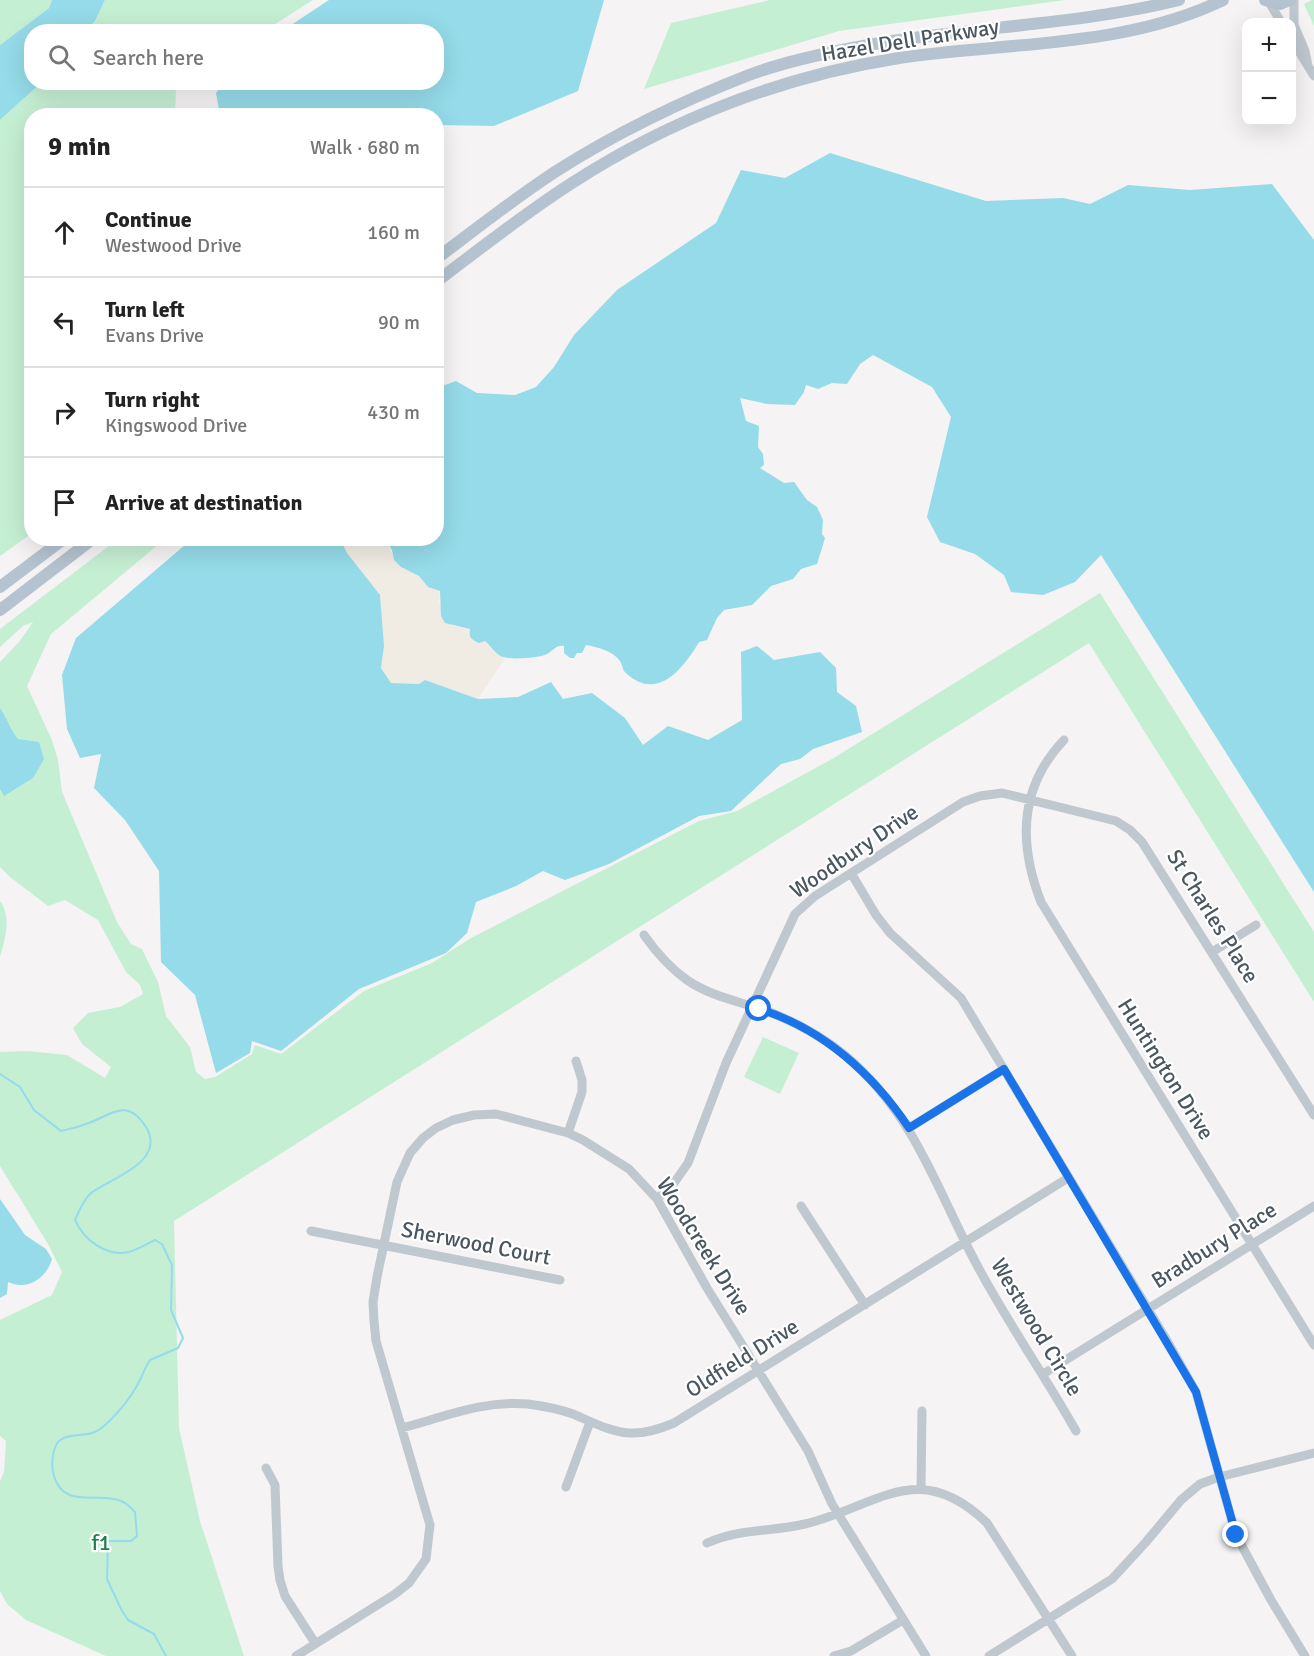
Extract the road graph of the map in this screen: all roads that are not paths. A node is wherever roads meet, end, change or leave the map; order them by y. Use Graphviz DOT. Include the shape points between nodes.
graph roads {
  1 [pos="1179,0"];
  2 [pos="1223,0"];
  3 [pos="1292,0"];
  4 [pos="1267,1"];
  5 [pos="1278,18"];
  6 [pos="1296,46"];
  7 [pos="1308,66"];
  8 [pos="1314,76"];
  9 [pos="444,253"];
  10 [pos="444,276"];
  11 [pos="54,546"];
  12 [pos="84,546"];
  13 [pos="0,587"];
  14 [pos="0,610"];
  15 [pos="1064,740"];
  16 [pos="1031,799"];
  17 [pos="851,873"];
  18 [pos="1256,925"];
  19 [pos="644,934"];
  20 [pos="1212,952"];
  21 [pos="752,1007"];
  22 [pos="576,1061"];
  23 [pos="1004,1069"];
  24 [pos="1314,1115"];
  25 [pos="909,1128"];
  26 [pos="568,1133"];
  27 [pos="1068,1178"];
  28 [pos="657,1199"];
  29 [pos="801,1206"];
  30 [pos="1314,1206"];
  31 [pos="311,1230"];
  32 [pos="965,1242"];
  33 [pos="384,1245"];
  34 [pos="1251,1245"];
  35 [pos="560,1280"];
  36 [pos="865,1305"];
  37 [pos="1147,1309"];
  38 [pos="1314,1345"];
  39 [pos="759,1370"];
  40 [pos="1043,1374"];
  41 [pos="922,1411"];
  42 [pos="590,1422"];
  43 [pos="402,1428"];
  44 [pos="1076,1431"];
  45 [pos="1314,1453"];
  46 [pos="266,1468"];
  47 [pos="1220,1477"];
  48 [pos="566,1487"];
  49 [pos="921,1489"];
  50 [pos="838,1513"];
  51 [pos="707,1543"];
  52 [pos="1048,1619"];
  53 [pos="903,1620"];
  54 [pos="315,1643"];
  55 [pos="296,1656"];
  56 [pos="834,1656"];
  57 [pos="926,1656"];
  58 [pos="989,1656"];
  59 [pos="1072,1656"];
  60 [pos="1305,1656"];
  1 -- 9 [label="main road, Hazel Dell Parkway" via="1079,20 887,42 751,75 663,112 595,147"];
  2 -- 10 [label="main road, Hazel Dell Parkway" via="1183,17 1139,28 871,63 739,99 668,129 600,165 531,210"];
  3 -- 4 [label="main road" via="1280,4"];
  3 -- 7 [label="street" via="1294,24"];
  4 -- 5 [label="street"];
  6 -- 7 [label="street"];
  7 -- 8 [label="street"];
  11 -- 13 [label="main road"];
  12 -- 14 [label="main road"];
  15 -- 16 [label="street, Huntington Drive" via="1042,767"];
  16 -- 17 [label="street, Woodbury Drive" via="1002,793 972,798"];
  16 -- 20 [label="street, St Charles Place" via="1116,821 1130,830 1156,862"];
  16 -- 34 [label="street, Huntington Drive" via="1026,842 1041,902"];
  17 -- 21 [label="street, Woodbury Drive" via="814,896 795,914"];
  17 -- 23 [label="street" via="890,933 961,998"];
  18 -- 20 [label="street"];
  19 -- 21 [label="street, Westwood Circle" via="686,980"];
  20 -- 24 [label="street, St Charles Place"];
  21 -- 25 [label="street, Westwood Circle" via="790,1022 840,1052 879,1088"];
  21 -- 28 [label="street, Woodbury Drive" via="718,1080 688,1163"];
  22 -- 26 [label="street" via="582,1092"];
  23 -- 25 [label="street"];
  23 -- 27 [label="street"];
  25 -- 32 [label="street, Westwood Circle"];
  26 -- 28 [label="street, Woodcreek Drive" via="629,1168"];
  26 -- 33 [label="street, Woodcreek Drive" via="496,1114 474,1114 436,1128 423,1137 403,1167"];
  27 -- 32 [label="street, Oldfield Drive"];
  27 -- 37 [label="street"];
  28 -- 39 [label="street, Woodcreek Drive"];
  29 -- 36 [label="street"];
  30 -- 34 [label="street, Bradbury Place"];
  31 -- 33 [label="street, Sherwood Court"];
  32 -- 36 [label="street, Oldfield Drive"];
  32 -- 40 [label="street, Westwood Circle"];
  33 -- 35 [label="street, Sherwood Court"];
  33 -- 43 [label="street, Woodcreek Drive" via="374,1302 376,1341"];
  34 -- 37 [label="street, Bradbury Place"];
  34 -- 38 [label="street, Huntington Drive"];
  36 -- 39 [label="street, Oldfield Drive"];
  37 -- 40 [label="street, Bradbury Place"];
  37 -- 47 [label="street" via="1196,1392"];
  39 -- 42 [label="street, Oldfield Drive" via="665,1427 628,1433"];
  39 -- 50 [label="street, Woodcreek Drive" via="808,1451"];
  40 -- 44 [label="street, Westwood Circle"];
  41 -- 49 [label="street"];
  42 -- 43 [label="street, Oldfield Drive" via="552,1408 508,1403 462,1410"];
  42 -- 48 [label="street"];
  43 -- 54 [label="street, Woodcreek Drive" via="430,1526 426,1559 409,1583 395,1594"];
  45 -- 47 [label="street"];
  46 -- 54 [label="street" via="275,1485 280,1580 285,1596"];
  47 -- 52 [label="street" via="1200,1484 1181,1500 1112,1579"];
  47 -- 60 [label="street" via="1236,1535"];
  49 -- 50 [label="street" via="880,1496"];
  49 -- 52 [label="street" via="960,1500 987,1523"];
  50 -- 51 [label="street" via="805,1524 728,1534"];
  50 -- 53 [label="street, Woodcreek Drive"];
  52 -- 58 [label="street"];
  52 -- 59 [label="street"];
  53 -- 56 [label="street" via="851,1651"];
  53 -- 57 [label="street, Woodcreek Drive"];
  54 -- 55 [label="street, Woodcreek Drive"];
}
